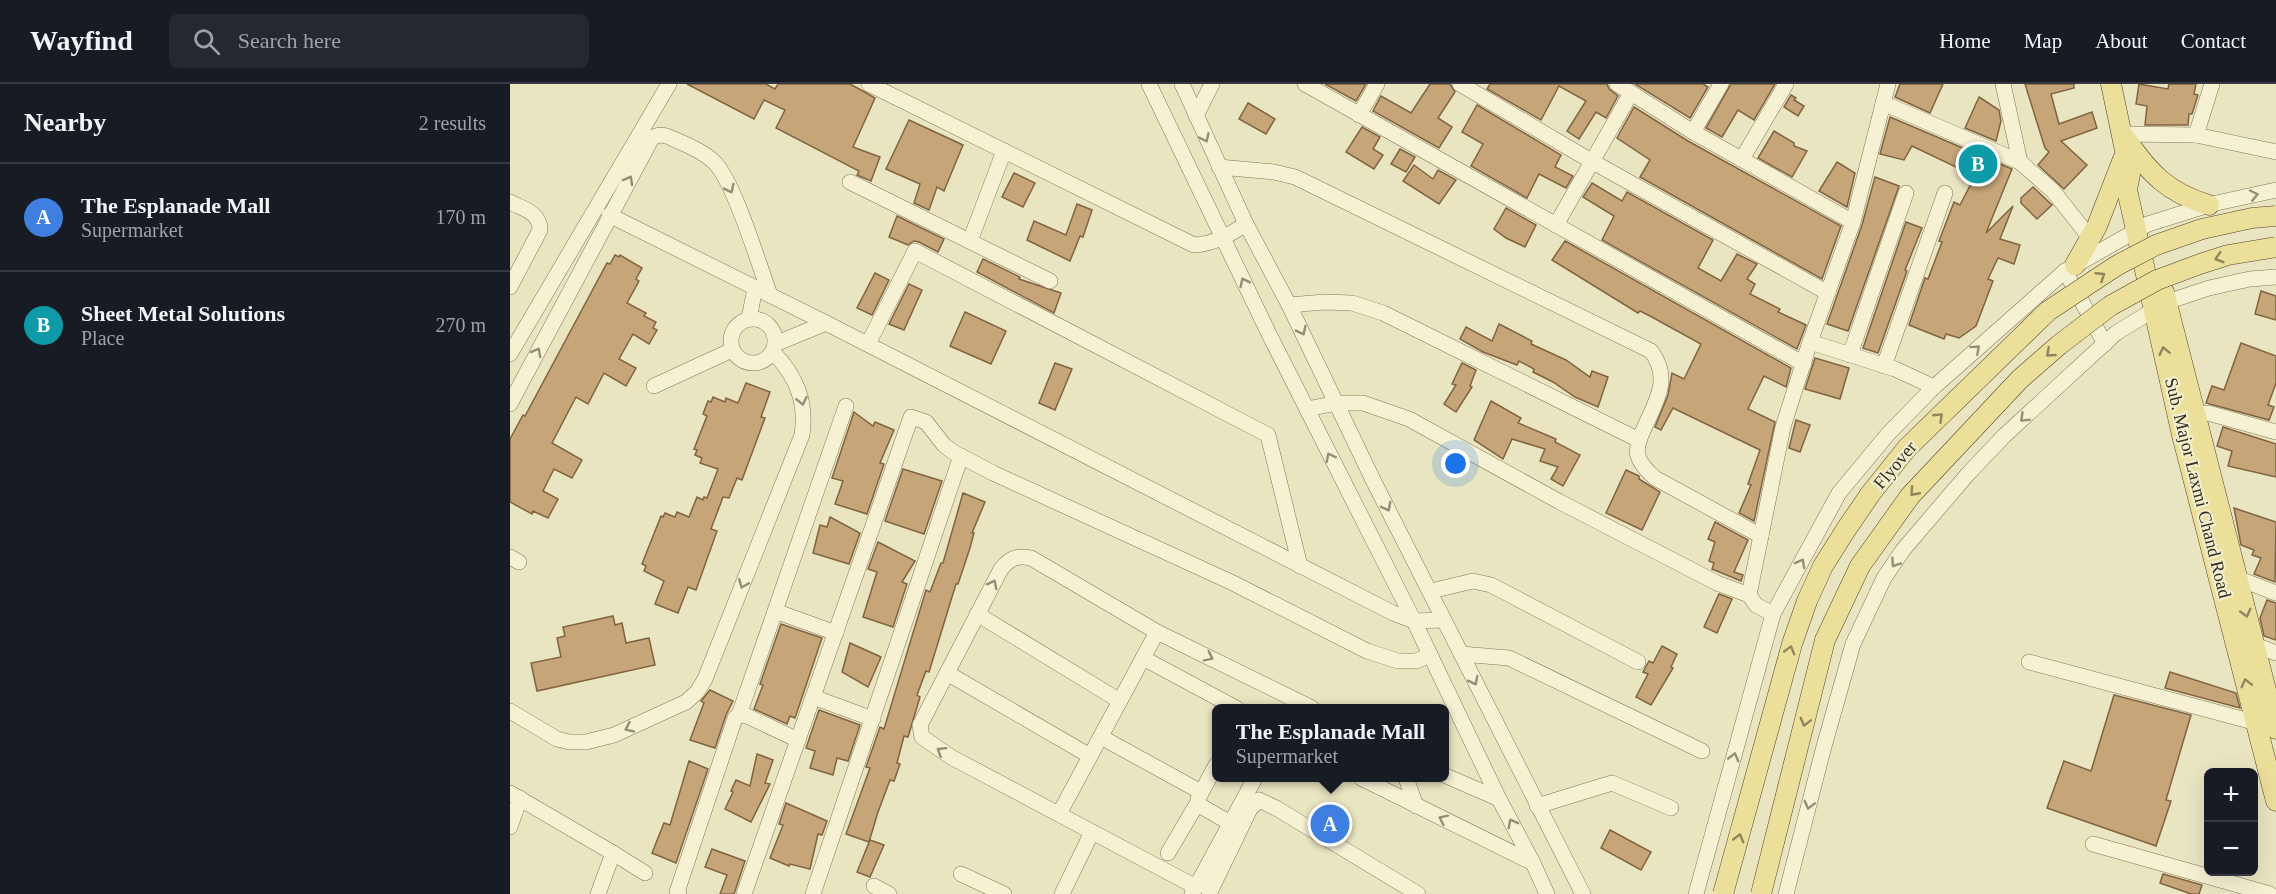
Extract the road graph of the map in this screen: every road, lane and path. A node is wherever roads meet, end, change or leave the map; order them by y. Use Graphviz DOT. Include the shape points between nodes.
graph roads {
  1 [pos="669,84"];
  2 [pos="869,84"];
  3 [pos="1149,84"];
  4 [pos="1182,84"];
  5 [pos="1212,84"];
  6 [pos="1305,84"];
  7 [pos="1460,84"];
  8 [pos="1617,84"];
  9 [pos="1721,84"];
  10 [pos="1786,84"];
  11 [pos="1888,84"];
  12 [pos="2003,84"];
  13 [pos="2112,84"];
  14 [pos="2212,84"];
  15 [pos="1373,86"];
  16 [pos="1638,91"];
  17 [pos="1883,103"];
  18 [pos="1359,115"];
  19 [pos="1196,116"];
  20 [pos="1693,132"];
  21 [pos="2196,135"];
  22 [pos="2124,142"];
  23 [pos="1004,151"];
  24 [pos="2276,152"];
  25 [pos="1742,159"];
  26 [pos="1593,162"];
  27 [pos="2020,162"];
  28 [pos="1219,167"];
  29 [pos="850,182"];
  30 [pos="2276,190"];
  31 [pos="1906,193"];
  32 [pos="1945,193"];
  33 [pos="510,202"];
  34 [pos="2209,205"];
  35 [pos="609,215"];
  36 [pos="2276,216"];
  37 [pos="1853,222"];
  38 [pos="1246,224"];
  39 [pos="1556,225"];
  40 [pos="2142,227"];
  41 [pos="1222,238"];
  42 [pos="2091,239"];
  43 [pos="970,241"];
  44 [pos="2276,247"];
  45 [pos="2070,268"];
  46 [pos="2276,277"];
  47 [pos="1050,281"];
  48 [pos="510,287"];
  49 [pos="755,288"];
  50 [pos="1828,293"];
  51 [pos="770,295"];
  52 [pos="1289,305"];
  53 [pos="2161,306"];
  54 [pos="749,319"];
  55 [pos="826,323"];
  56 [pos="1810,342"];
  57 [pos="868,344"];
  58 [pos="2105,344"];
  59 [pos="774,348"];
  60 [pos="732,350"];
  61 [pos="510,354"];
  62 [pos="1850,355"];
  63 [pos="1804,364"];
  64 [pos="1884,366"];
  65 [pos="654,386"];
  66 [pos="1934,387"];
  67 [pos="1337,403"];
  68 [pos="510,404"];
  69 [pos="846,406"];
  70 [pos="1306,409"];
  71 [pos="2186,414"];
  72 [pos="2276,432"];
  73 [pos="1639,440"];
  74 [pos="961,456"];
  75 [pos="1761,536"];
  76 [pos="1300,566"];
  77 [pos="2237,578"];
  78 [pos="1431,591"];
  79 [pos="2276,593"];
  80 [pos="1749,596"];
  81 [pos="775,610"];
  82 [pos="977,614"];
  83 [pos="1773,614"];
  84 [pos="1444,620"];
  85 [pos="1414,621"];
  86 [pos="1157,632"];
  87 [pos="836,633"];
  88 [pos="2247,649"];
  89 [pos="2276,653"];
  90 [pos="1461,654"];
  91 [pos="1430,655"];
  92 [pos="1143,658"];
  93 [pos="1638,662"];
  94 [pos="2029,662"];
  95 [pos="947,673"];
  96 [pos="813,697"];
  97 [pos="1120,700"];
  98 [pos="1229,704"];
  99 [pos="1294,704"];
  100 [pos="2273,709"];
  101 [pos="510,711"];
  102 [pos="739,715"];
  103 [pos="873,719"];
  104 [pos="2257,723"];
  105 [pos="2276,729"];
  106 [pos="1101,737"];
  107 [pos="798,740"];
  108 [pos="1701,751"];
  109 [pos="1090,756"];
  110 [pos="1212,773"];
  111 [pos="1449,777"];
  112 [pos="1252,782"];
  113 [pos="1370,782"];
  114 [pos="1408,782"];
  115 [pos="515,796"];
  116 [pos="1200,797"];
  117 [pos="2276,797"];
  118 [pos="1499,799"];
  119 [pos="1416,806"];
  120 [pos="1537,806"];
  121 [pos="1671,808"];
  122 [pos="1059,814"];
  123 [pos="1230,823"];
  124 [pos="510,827"];
  125 [pos="1092,832"];
  126 [pos="2093,844"];
  127 [pos="1168,852"];
  128 [pos="614,853"];
  129 [pos="1533,863"];
  130 [pos="645,873"];
  131 [pos="961,874"];
  132 [pos="874,886"];
  133 [pos="1199,892"];
  134 [pos="678,893"];
  135 [pos="598,894"];
  136 [pos="744,894"];
  137 [pos="813,894"];
  138 [pos="889,894"];
  139 [pos="1004,894"];
  140 [pos="1062,894"];
  141 [pos="1418,894"];
  142 [pos="1547,894"];
  143 [pos="1583,894"];
  144 [pos="1696,894"];
  145 [pos="1723,894"];
  146 [pos="1761,894"];
  147 [pos="1786,894"];
  148 [pos="2270,894"];
  1 -- 61 [label="street"];
  2 -- 23 [label="street"];
  3 -- 41 [label="street"];
  4 -- 19 [label="street"];
  5 -- 19 [label="street"];
  6 -- 18 [label="street"];
  7 -- 26 [label="street"];
  8 -- 16 [label="street"];
  9 -- 20 [label="street"];
  10 -- 25 [label="street"];
  11 -- 17 [label="street"];
  12 -- 27 [label="street"];
  13 -- 22 [label="main road, Sub. Major Laxmi Chand Road"];
  14 -- 21 [label="street"];
  15 -- 18 [label="street"];
  16 -- 20 [label="street"];
  16 -- 26 [label="street"];
  17 -- 27 [label="street"];
  17 -- 37 [label="street"];
  18 -- 39 [label="street"];
  19 -- 28 [label="street, one-way"];
  20 -- 25 [label="street"];
  21 -- 22 [label="street"];
  21 -- 24 [label="street"];
  22 -- 34 [label="main road" via="2158,179 2178,194"];
  22 -- 40 [label="main road, Sub. Major Laxmi Chand Road" via="2130,174 2127,190"];
  22 -- 42 [label="main road"];
  23 -- 41 [label="street" via="1194,244"];
  23 -- 43 [label="street"];
  25 -- 37 [label="street"];
  26 -- 39 [label="street"];
  26 -- 50 [label="street"];
  27 -- 42 [label="street" via="2053,191"];
  28 -- 38 [label="street"];
  28 -- 73 [label="street" via="1295,177 1651,351 1658,360 1662,385"];
  29 -- 43 [label="street"];
  34 -- 30 [label="street, one-way"];
  31 -- 62 [label="street"];
  32 -- 64 [label="street"];
  33 -- 48 [label="street" via="536,215 540,230"];
  34 -- 40 [label="street"];
  35 -- 49 [label="street"];
  35 -- 51 [label="street, one-way" via="652,138 664,135 692,147 715,162 724,177"];
  68 -- 35 [label="street, one-way"];
  145 -- 36 [label="main road, Flyover, one-way, bridge" via="1792,644 1808,601 1823,566 1845,531 1907,448 2048,311 2116,266 2156,245 2202,229"];
  37 -- 50 [label="street"];
  38 -- 41 [label="street"];
  38 -- 52 [label="street"];
  39 -- 63 [label="street"];
  40 -- 45 [label="street"];
  40 -- 53 [label="main road, Sub. Major Laxmi Chand Road"];
  70 -- 41 [label="street, one-way"];
  42 -- 45 [label="main road"];
  43 -- 47 [label="street"];
  44 -- 146 [label="main road, Flyover, one-way, bridge" via="2200,264 2157,280 2110,306 2020,379 1910,496 1860,566 1825,640"];
  45 -- 58 [label="street"];
  66 -- 45 [label="street, one-way"];
  46 -- 53 [label="street" via="2209,288"];
  49 -- 51 [label="street"];
  49 -- 54 [label="street"];
  50 -- 56 [label="street"];
  51 -- 55 [label="street"];
  52 -- 67 [label="street, one-way"];
  52 -- 73 [label="street" via="1352,303 1383,313"];
  53 -- 58 [label="street"];
  53 -- 71 [label="main road, Sub. Major Laxmi Chand Road"];
  54 -- 59 [label="street" via="768,325 775,337"];
  54 -- 60 [label="street" via="733,330"];
  55 -- 57 [label="street"];
  55 -- 59 [label="street"];
  56 -- 62 [label="street"];
  56 -- 63 [label="street"];
  57 -- 76 [label="street"];
  57 -- 76 [label="street" via="915,251 1268,435"];
  58 -- 147 [label="street, one-way" via="1967,475 1884,578 1853,644"];
  59 -- 60 [label="street" via="762,361 748,363"];
  59 -- 101 [label="street, one-way" via="800,392 804,413 802,435 697,692 686,702 614,735 586,742 557,739"];
  60 -- 65 [label="street"];
  62 -- 64 [label="street"];
  63 -- 75 [label="street" via="1783,428"];
  64 -- 66 [label="street"];
  83 -- 66 [label="street, one-way" via="1839,493 1887,434"];
  67 -- 70 [label="street"];
  67 -- 78 [label="street, one-way"];
  67 -- 80 [label="street" via="1363,403 1409,419 1717,584"];
  69 -- 81 [label="street"];
  85 -- 70 [label="street, one-way"];
  71 -- 72 [label="street" via="2208,413"];
  71 -- 77 [label="main road, Sub. Major Laxmi Chand Road"];
  71 -- 88 [label="main road, Sub. Major Laxmi Chand Road"];
  73 -- 75 [label="street" via="1637,455 1654,478"];
  74 -- 87 [label="street" via="944,445 926,422 911,417"];
  74 -- 91 [label="street" via="1233,583 1367,651 1398,661 1416,661"];
  74 -- 103 [label="street"];
  75 -- 80 [label="street"];
  76 -- 85 [label="street"];
  77 -- 79 [label="street"];
  77 -- 88 [label="main road, Sub. Major Laxmi Chand Road, one-way"];
  78 -- 84 [label="street"];
  78 -- 93 [label="street" via="1473,581 1491,585"];
  80 -- 83 [label="street"];
  81 -- 87 [label="street"];
  81 -- 102 [label="street"];
  82 -- 86 [label="street, one-way" via="1001,569 1008,560 1022,556"];
  82 -- 95 [label="street"];
  82 -- 97 [label="street"];
  144 -- 83 [label="street, one-way"];
  84 -- 85 [label="street"];
  84 -- 90 [label="street"];
  85 -- 91 [label="street"];
  86 -- 92 [label="street"];
  86 -- 99 [label="street, one-way"];
  87 -- 96 [label="street"];
  88 -- 89 [label="street"];
  88 -- 100 [label="main road, Sub. Major Laxmi Chand Road"];
  104 -- 88 [label="main road, Sub. Major Laxmi Chand Road, one-way"];
  90 -- 108 [label="street" via="1509,658"];
  90 -- 120 [label="street, one-way"];
  91 -- 118 [label="street"];
  92 -- 97 [label="street"];
  92 -- 98 [label="street"];
  94 -- 104 [label="street"];
  95 -- 109 [label="street"];
  122 -- 95 [label="street, one-way" via="951,758 922,737 920,725"];
  96 -- 103 [label="street"];
  96 -- 107 [label="street"];
  97 -- 106 [label="street"];
  100 -- 105 [label="main road, Sub. Major Laxmi Chand Road"];
  102 -- 107 [label="street"];
  102 -- 134 [label="street"];
  103 -- 137 [label="street"];
  104 -- 117 [label="main road, Sub. Major Laxmi Chand Road"];
  106 -- 109 [label="street"];
  106 -- 116 [label="street"];
  107 -- 136 [label="street"];
  109 -- 122 [label="street"];
  110 -- 116 [label="street"];
  111 -- 118 [label="street"];
  112 -- 123 [label="street"];
  113 -- 119 [label="street"];
  114 -- 119 [label="street"];
  115 -- 124 [label="street"];
  115 -- 128 [label="street"];
  116 -- 123 [label="street" via="1199,805"];
  116 -- 127 [label="street"];
  129 -- 118 [label="street, one-way"];
  129 -- 119 [label="street, one-way"];
  120 -- 121 [label="street" via="1612,783"];
  120 -- 143 [label="street"];
  122 -- 125 [label="street"];
  123 -- 133 [label="street"];
  125 -- 133 [label="street"];
  125 -- 140 [label="street"];
  126 -- 148 [label="street"];
  128 -- 130 [label="street"];
  128 -- 135 [label="street"];
  129 -- 142 [label="street"];
  131 -- 139 [label="street"];
  132 -- 138 [label="street"];
  133 -- 141 [label="street" via="1259,800"];
}
